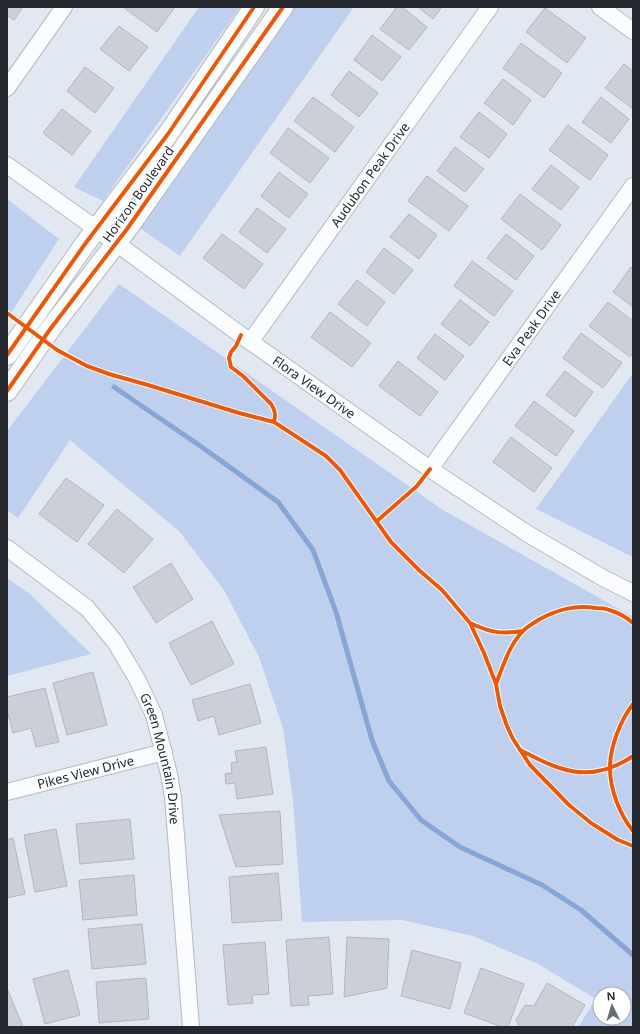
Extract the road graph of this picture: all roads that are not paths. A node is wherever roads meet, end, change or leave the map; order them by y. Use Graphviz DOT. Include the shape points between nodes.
graph roads {
  1 [pos="64,7"];
  2 [pos="254,7"];
  3 [pos="283,7"];
  4 [pos="490,7"];
  5 [pos="600,7"];
  6 [pos="633,31"];
  7 [pos="7,88"];
  8 [pos="7,165"];
  9 [pos="633,186"];
  10 [pos="96,229"];
  11 [pos="116,243"];
  12 [pos="250,342"];
  13 [pos="7,355"];
  14 [pos="7,391"];
  15 [pos="430,469"];
  16 [pos="7,548"];
  17 [pos="633,592"];
  18 [pos="164,752"];
  19 [pos="7,792"];
  20 [pos="191,1027"];
  1 -- 7 [label="street"];
  2 -- 10 [label="street, Horizon Boulevard" via="168,134"];
  3 -- 11 [label="street, Horizon Boulevard"];
  4 -- 12 [label="street, Audubon Peak Drive"];
  5 -- 6 [label="street"];
  8 -- 10 [label="street, Flora View Drive"];
  9 -- 15 [label="street, Eva Peak Drive"];
  10 -- 11 [label="street, Flora View Drive"];
  10 -- 13 [label="street, Horizon Boulevard"];
  11 -- 12 [label="street, Flora View Drive"];
  11 -- 14 [label="street, Horizon Boulevard"];
  12 -- 15 [label="street, Flora View Drive"];
  15 -- 17 [label="street, Flora View Drive" via="528,534"];
  16 -- 18 [label="street, Green Mountain Drive" via="87,608 115,642 154,714"];
  18 -- 19 [label="street, Pikes View Drive"];
  18 -- 20 [label="street, Green Mountain Drive" via="173,798"];
}
